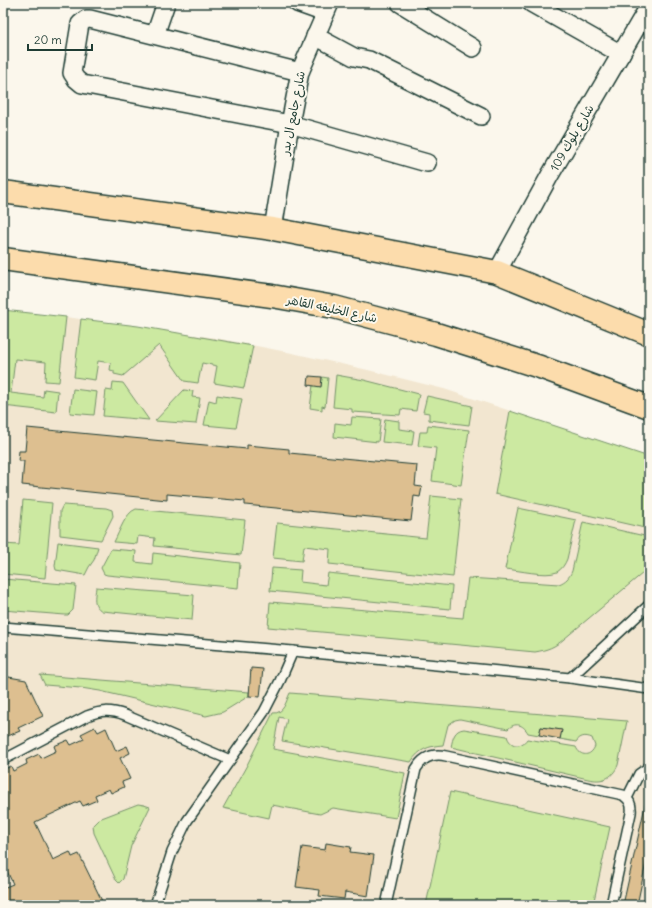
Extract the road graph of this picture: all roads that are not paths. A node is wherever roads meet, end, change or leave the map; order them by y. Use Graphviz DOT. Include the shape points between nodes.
graph roads {
  1 [pos="166,3"];
  2 [pos="297,3"];
  3 [pos="400,3"];
  4 [pos="530,3"];
  5 [pos="645,3"];
  6 [pos="649,6"];
  7 [pos="327,8"];
  8 [pos="155,35"];
  9 [pos="315,36"];
  10 [pos="473,48"];
  11 [pos="621,54"];
  12 [pos="300,72"];
  13 [pos="481,116"];
  14 [pos="290,124"];
  15 [pos="427,163"];
  16 [pos="3,192"];
  17 [pos="273,229"];
  18 [pos="3,259"];
  19 [pos="497,272"];
  20 [pos="645,329"];
  21 [pos="649,407"];
  22 [pos="649,605"];
  23 [pos="3,627"];
  24 [pos="293,652"];
  25 [pos="570,678"];
  26 [pos="649,689"];
  27 [pos="3,760"];
  28 [pos="230,760"];
  29 [pos="649,767"];
  30 [pos="627,798"];
  31 [pos="155,905"];
  32 [pos="386,905"];
  33 [pos="610,905"];
  1 -- 8 [label="street"];
  2 -- 7 [label="street"];
  3 -- 10 [label="street"];
  4 -- 11 [label="street"];
  5 -- 6 [label="street"];
  6 -- 11 [label="street, شارع بلوك 109"];
  7 -- 9 [label="street, شارع جامع ال بدر"];
  8 -- 12 [label="street"];
  8 -- 14 [label="street" via="86,19 80,24 72,73 82,84"];
  9 -- 12 [label="street, شارع جامع ال بدر"];
  9 -- 13 [label="street"];
  11 -- 19 [label="street, شارع بلوك 109"];
  12 -- 14 [label="street, شارع جامع ال بدر"];
  14 -- 15 [label="street"];
  14 -- 17 [label="street, شارع جامع ال بدر"];
  16 -- 17 [label="main road"];
  17 -- 19 [label="main road"];
  18 -- 21 [label="main road, شارع الخليفه القاهر" via="334,307 436,334 540,367"];
  19 -- 20 [label="main road"];
  22 -- 25 [label="lane"];
  23 -- 24 [label="lane"];
  24 -- 25 [label="lane"];
  24 -- 28 [label="lane" via="264,712"];
  25 -- 26 [label="lane"];
  27 -- 28 [label="lane" via="87,716 106,710 116,711"];
  28 -- 31 [label="lane" via="187,821 172,852"];
  29 -- 30 [label="lane" via="639,774"];
  30 -- 32 [label="lane" via="442,755 426,757 416,769"];
  30 -- 33 [label="lane" via="632,808"];
}
